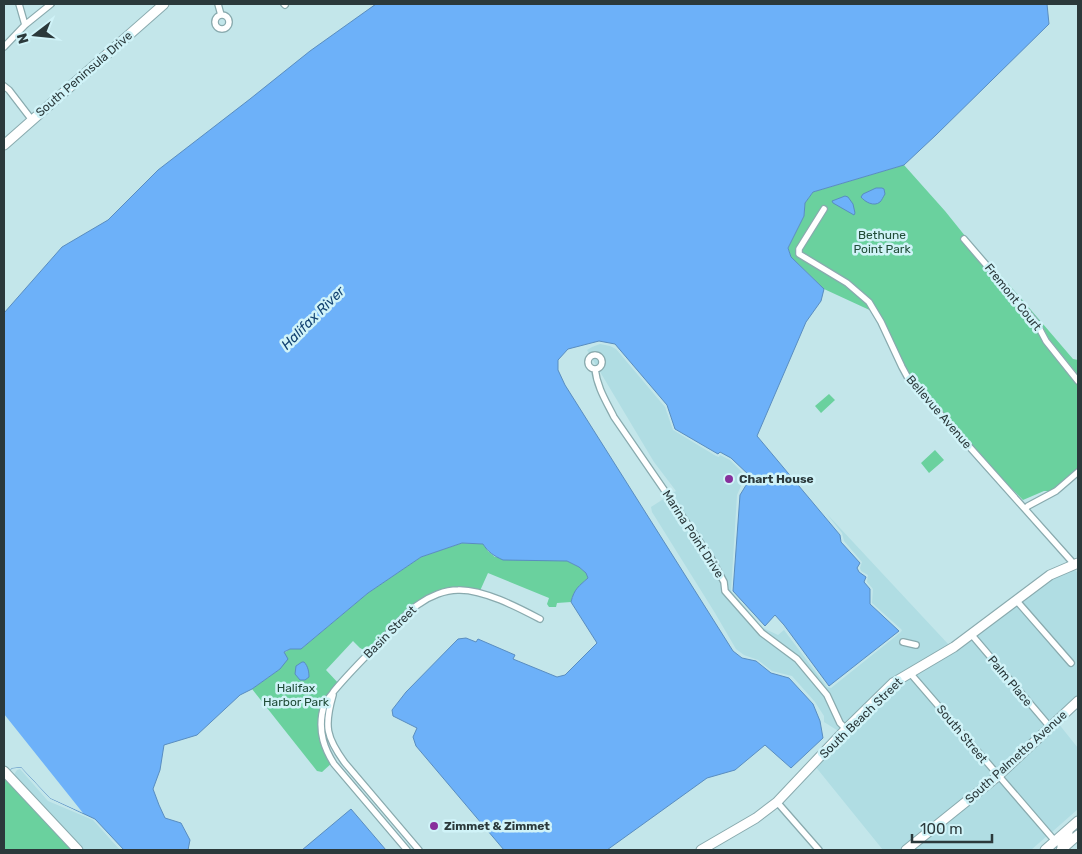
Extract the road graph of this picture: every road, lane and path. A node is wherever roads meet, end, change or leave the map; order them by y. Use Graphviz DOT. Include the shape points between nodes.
graph roads {
  1 [pos="19,4"];
  2 [pos="51,4"];
  3 [pos="164,4"];
  4 [pos="218,4"];
  5 [pos="221,15"];
  6 [pos="25,25"];
  7 [pos="4,46"];
  8 [pos="4,81"];
  9 [pos="6,88"];
  10 [pos="32,120"];
  11 [pos="4,144"];
  12 [pos="824,208"];
  13 [pos="964,239"];
  14 [pos="595,369"];
  15 [pos="1078,381"];
  16 [pos="1078,472"];
  17 [pos="1025,509"];
  18 [pos="1077,565"];
  19 [pos="1016,600"];
  20 [pos="540,619"];
  21 [pos="971,634"];
  22 [pos="903,642"];
  23 [pos="916,645"];
  24 [pos="1071,662"];
  25 [pos="910,672"];
  26 [pos="335,691"];
  27 [pos="1078,701"];
  28 [pos="1050,727"];
  29 [pos="846,729"];
  30 [pos="341,759"];
  31 [pos="334,764"];
  32 [pos="4,771"];
  33 [pos="998,776"];
  34 [pos="373,796"];
  35 [pos="366,802"];
  36 [pos="777,802"];
  37 [pos="1078,821"];
  38 [pos="406,834"];
  39 [pos="1078,835"];
  40 [pos="399,841"];
  41 [pos="1059,848"];
  42 [pos="78,850"];
  43 [pos="407,850"];
  44 [pos="419,850"];
  45 [pos="701,850"];
  46 [pos="819,850"];
  47 [pos="906,850"];
  48 [pos="1045,850"];
  1 -- 6 [label="street"];
  2 -- 6 [label="street"];
  3 -- 10 [label="street, South Peninsula Drive"];
  4 -- 5 [label="street"];
  6 -- 7 [label="street"];
  8 -- 9 [label="street"];
  9 -- 10 [label="street"];
  10 -- 11 [label="street, South Peninsula Drive"];
  12 -- 17 [label="street, Bellevue Avenue" via="799,254 847,283 869,302 908,378"];
  13 -- 15 [label="street, Fremont Court" via="1037,324 1046,341"];
  14 -- 29 [label="street, Marina Point Drive" via="596,380 614,417 711,558 724,582 724,591 762,633 797,659 827,695"];
  16 -- 17 [label="street" via="1056,491"];
  17 -- 18 [label="street, Bellevue Avenue"];
  18 -- 19 [label="street, South Beach Street" via="1050,575"];
  19 -- 21 [label="street, South Beach Street"];
  19 -- 24 [label="street"];
  20 -- 26 [label="street, Basin Street" via="472,591 439,594 418,604"];
  21 -- 25 [label="street, South Beach Street"];
  21 -- 28 [label="street, Palm Place"];
  22 -- 23 [label="street"];
  25 -- 29 [label="street, South Beach Street" via="893,683"];
  25 -- 33 [label="street, South Street"];
  26 -- 30 [label="street, Basin Street" via="327,718 328,731"];
  26 -- 31 [label="street, Basin Street" via="324,703 321,732"];
  27 -- 28 [label="street, South Palmetto Avenue"];
  28 -- 33 [label="street, South Palmetto Avenue"];
  29 -- 36 [label="street, South Beach Street"];
  30 -- 31 [label="street"];
  30 -- 34 [label="street, Basin Street"];
  31 -- 35 [label="street, Basin Street"];
  32 -- 42 [label="street"];
  33 -- 41 [label="street, South Street"];
  33 -- 47 [label="street, South Palmetto Avenue"];
  34 -- 35 [label="street"];
  34 -- 38 [label="street, Basin Street"];
  35 -- 40 [label="street, Basin Street"];
  36 -- 45 [label="street, South Beach Street"];
  36 -- 46 [label="street"];
  37 -- 41 [label="street" via="1070,828"];
  38 -- 40 [label="street"];
  38 -- 44 [label="street, Basin Street"];
  39 -- 41 [label="street"];
  40 -- 43 [label="street, Basin Street"];
  41 -- 48 [label="street"];
}
